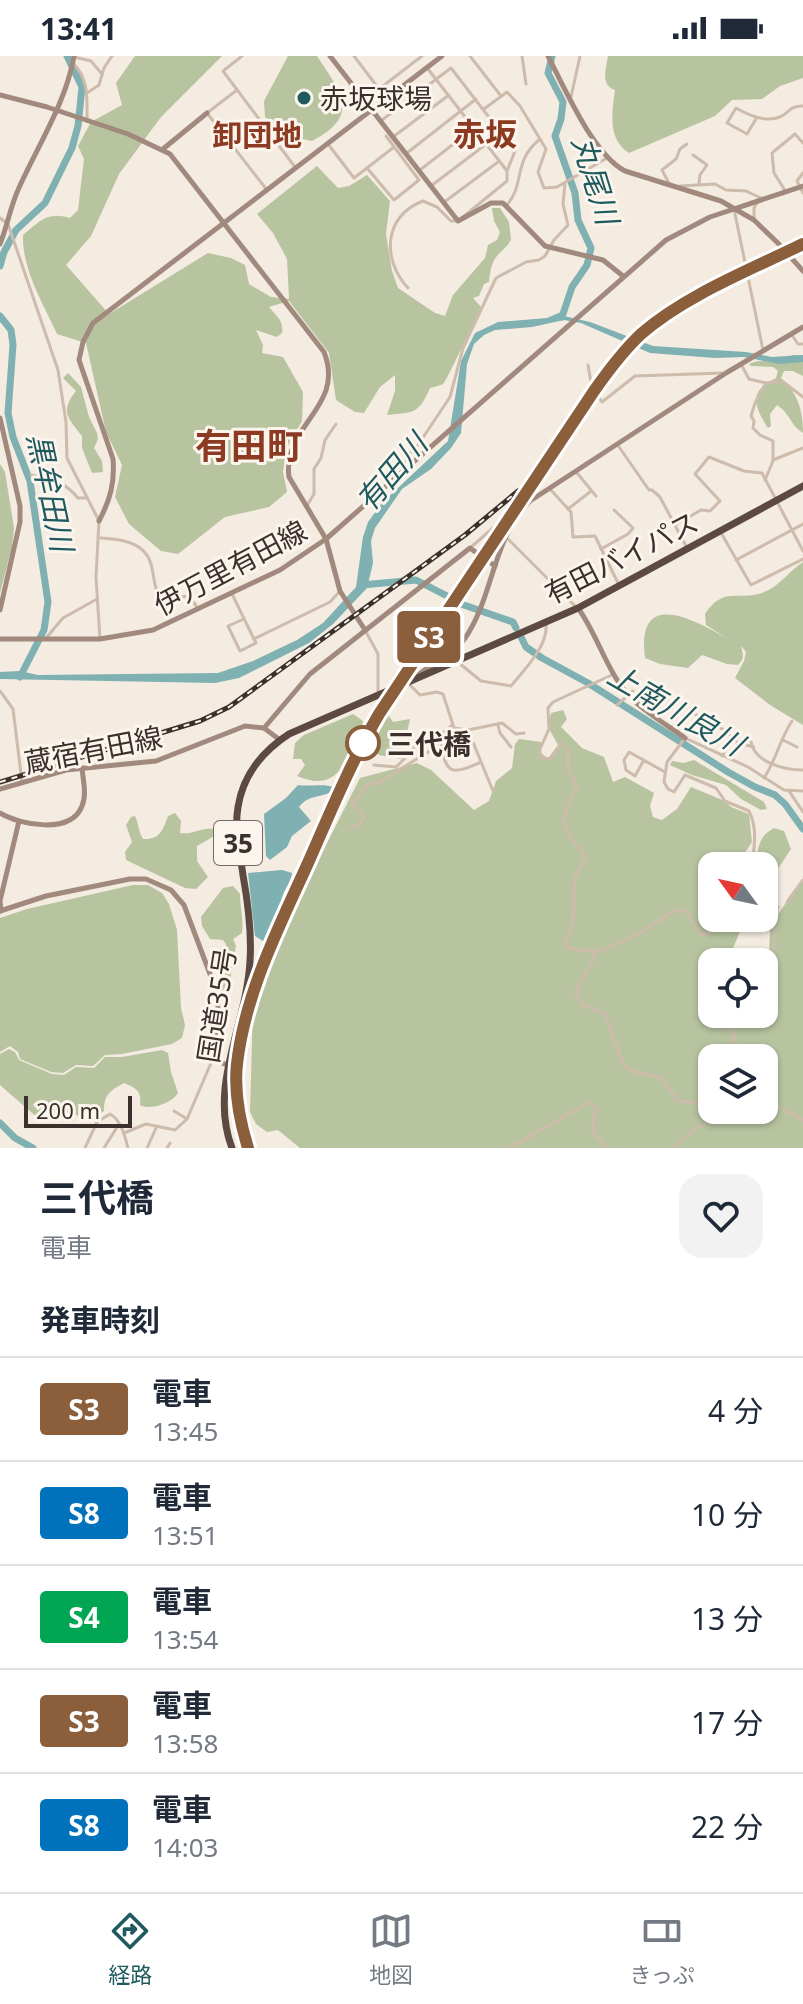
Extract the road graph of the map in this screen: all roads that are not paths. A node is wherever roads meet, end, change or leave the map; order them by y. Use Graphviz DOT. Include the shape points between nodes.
graph roads {
  1 [pos="112,56"];
  2 [pos="242,56"];
  3 [pos="330,56"];
  4 [pos="354,56"];
  5 [pos="442,56"];
  6 [pos="470,56"];
  7 [pos="522,56"];
  8 [pos="548,56"];
  9 [pos="580,56"];
  10 [pos="420,57"];
  11 [pos="74,59"];
  12 [pos="427,67"];
  13 [pos="102,74"];
  14 [pos="436,78"];
  15 [pos="526,84"];
  16 [pos="237,90"];
  17 [pos="87,93"];
  18 [pos="0,95"];
  19 [pos="449,95"];
  20 [pos="501,96"];
  21 [pos="571,97"];
  22 [pos="476,99"];
  23 [pos="803,106"];
  24 [pos="484,109"];
  25 [pos="56,110"];
  26 [pos="372,110"];
  27 [pos="461,111"];
  28 [pos="207,113"];
  29 [pos="756,119"];
  30 [pos="87,120"];
  31 [pos="381,121"];
  32 [pos="474,128"];
  33 [pos="390,137"];
  34 [pos="540,139"];
  35 [pos="803,143"];
  36 [pos="328,144"];
  37 [pos="486,144"];
  38 [pos="687,144"];
  39 [pos="394,147"];
  40 [pos="163,149"];
  41 [pos="406,154"];
  42 [pos="693,155"];
  43 [pos="607,158"];
  44 [pos="499,161"];
  45 [pos="367,168"];
  46 [pos="296,169"];
  47 [pos="419,170"];
  48 [pos="507,171"];
  49 [pos="802,173"];
  50 [pos="565,183"];
  51 [pos="699,183"];
  52 [pos="431,186"];
  53 [pos="673,186"];
  54 [pos="802,189"];
  55 [pos="267,190"];
  56 [pos="786,192"];
  57 [pos="761,200"];
  58 [pos="443,203"];
  59 [pos="507,205"];
  60 [pos="734,209"];
  61 [pos="0,218"];
  62 [pos="754,220"];
  63 [pos="458,221"];
  64 [pos="224,223"];
  65 [pos="8,224"];
  66 [pos="0,244"];
  67 [pos="550,248"];
  68 [pos="783,248"];
  69 [pos="788,254"];
  70 [pos="803,271"];
  71 [pos="623,276"];
  72 [pos="408,288"];
  73 [pos="803,327"];
  74 [pos="790,334"];
  75 [pos="803,344"];
  76 [pos="763,350"];
  77 [pos="741,364"];
  78 [pos="588,365"];
  79 [pos="726,373"];
  80 [pos="766,383"];
  81 [pos="803,397"];
  82 [pos="0,418"];
  83 [pos="336,424"];
  84 [pos="616,443"];
  85 [pos="803,448"];
  86 [pos="773,460"];
  87 [pos="406,468"];
  88 [pos="575,469"];
  89 [pos="31,475"];
  90 [pos="765,480"];
  91 [pos="803,486"];
  92 [pos="549,487"];
  93 [pos="591,492"];
  94 [pos="596,496"];
  95 [pos="87,498"];
  96 [pos="775,501"];
  97 [pos="306,508"];
  98 [pos="568,509"];
  99 [pos="614,510"];
  100 [pos="99,521"];
  101 [pos="803,524"];
  102 [pos="675,525"];
  103 [pos="493,528"];
  104 [pos="791,530"];
  105 [pos="720,531"];
  106 [pos="505,536"];
  107 [pos="99,538"];
  108 [pos="326,539"];
  109 [pos="470,548"];
  110 [pos="687,548"];
  111 [pos="601,549"];
  112 [pos="803,551"];
  113 [pos="803,559"];
  114 [pos="735,561"];
  115 [pos="495,566"];
  116 [pos="619,585"];
  117 [pos="342,593"];
  118 [pos="232,594"];
  119 [pos="98,599"];
  120 [pos="578,608"];
  121 [pos="0,610"];
  122 [pos="198,611"];
  123 [pos="244,619"];
  124 [pos="544,622"];
  125 [pos="365,630"];
  126 [pos="0,639"];
  127 [pos="100,639"];
  128 [pos="254,639"];
  129 [pos="44,641"];
  130 [pos="461,644"];
  131 [pos="456,661"];
  132 [pos="614,674"];
  133 [pos="412,680"];
  134 [pos="0,691"];
  135 [pos="631,693"];
  136 [pos="378,695"];
  137 [pos="617,705"];
  138 [pos="792,721"];
  139 [pos="498,725"];
  140 [pos="452,726"];
  141 [pos="264,728"];
  142 [pos="468,730"];
  143 [pos="676,732"];
  144 [pos="524,733"];
  145 [pos="439,739"];
  146 [pos="733,739"];
  147 [pos="782,739"];
  148 [pos="280,740"];
  149 [pos="683,741"];
  150 [pos="511,747"];
  151 [pos="797,747"];
  152 [pos="721,757"];
  153 [pos="644,760"];
  154 [pos="479,763"];
  155 [pos="773,764"];
  156 [pos="374,765"];
  157 [pos="82,768"];
  158 [pos="803,770"];
  159 [pos="665,772"];
  160 [pos="764,778"];
  161 [pos="22,782"];
  162 [pos="0,789"];
  163 [pos="493,791"];
  164 [pos="789,791"];
  165 [pos="803,791"];
  166 [pos="803,812"];
  167 [pos="0,813"];
  168 [pos="19,821"];
  169 [pos="351,828"];
  170 [pos="753,852"];
  171 [pos="803,880"];
  172 [pos="2,886"];
  173 [pos="787,902"];
  174 [pos="0,911"];
  175 [pos="698,930"];
  176 [pos="594,953"];
  177 [pos="212,1051"];
  178 [pos="229,1066"];
  179 [pos="698,1103"];
  180 [pos="778,1107"];
  181 [pos="174,1111"];
  182 [pos="187,1119"];
  183 [pos="803,1120"];
  184 [pos="119,1124"];
  185 [pos="703,1124"];
  186 [pos="158,1125"];
  187 [pos="124,1133"];
  188 [pos="85,1148"];
  189 [pos="104,1148"];
  190 [pos="128,1148"];
  191 [pos="147,1148"];
  192 [pos="232,1148"];
  193 [pos="509,1148"];
  194 [pos="608,1148"];
  195 [pos="673,1148"];
  1 -- 13 [label="street"];
  2 -- 16 [label="street" via="223,71"];
  3 -- 26 [label="street"];
  4 -- 10 [label="street" via="379,89"];
  5 -- 12 [label="street"];
  6 -- 20 [label="street"];
  7 -- 15 [label="street"];
  8 -- 21 [label="street"];
  9 -- 21 [label="street"];
  11 -- 13 [label="street" via="91,61"];
  11 -- 17 [label="street"];
  11 -- 25 [label="street"];
  12 -- 14 [label="street"];
  12 -- 26 [label="street"];
  13 -- 17 [label="street" via="99,85"];
  14 -- 19 [label="street"];
  14 -- 22 [label="street" via="451,68"];
  14 -- 31 [label="street"];
  16 -- 28 [label="street"];
  16 -- 46 [label="street"];
  17 -- 30 [label="street"];
  18 -- 25 [label="street"];
  19 -- 27 [label="street"];
  19 -- 33 [label="street"];
  20 -- 24 [label="street"];
  20 -- 34 [label="street" via="507,92 520,106"];
  21 -- 43 [label="street"];
  22 -- 24 [label="street"];
  22 -- 27 [label="street"];
  23 -- 29 [label="street" via="793,106 780,117"];
  24 -- 48 [label="street" via="515,151"];
  25 -- 30 [label="street"];
  25 -- 65 [label="street"];
  26 -- 31 [label="street"];
  26 -- 36 [label="street"];
  27 -- 32 [label="street"];
  27 -- 41 [label="street"];
  28 -- 40 [label="street"];
  28 -- 55 [label="street"];
  29 -- 29 [label="street" via="736,108 727,123 747,134"];
  30 -- 40 [label="street"];
  31 -- 33 [label="street"];
  32 -- 37 [label="street"];
  32 -- 47 [label="street"];
  33 -- 39 [label="street"];
  33 -- 41 [label="street"];
  34 -- 50 [label="street" via="546,152 538,172 544,188"];
  34 -- 59 [label="street" via="527,150 517,194"];
  35 -- 56 [label="street" via="795,134 772,153 774,173"];
  36 -- 45 [label="street" via="354,178"];
  36 -- 46 [label="street"];
  37 -- 44 [label="street"];
  37 -- 52 [label="street"];
  38 -- 53 [label="street" via="662,170"];
  39 -- 45 [label="street"];
  39 -- 45 [label="street" via="419,180 394,200"];
  40 -- 64 [label="street"];
  41 -- 47 [label="street"];
  42 -- 51 [label="street" via="707,165"];
  43 -- 50 [label="street"];
  43 -- 53 [label="street" via="625,171"];
  44 -- 48 [label="street"];
  44 -- 58 [label="street"];
  46 -- 55 [label="street"];
  47 -- 52 [label="street"];
  48 -- 63 [label="street" via="507,181"];
  49 -- 54 [label="street" via="797,181"];
  50 -- 67 [label="street" via="568,225"];
  51 -- 53 [label="street"];
  51 -- 57 [label="street" via="746,191"];
  52 -- 58 [label="street"];
  53 -- 60 [label="street"];
  54 -- 56 [label="street"];
  55 -- 64 [label="street"];
  56 -- 57 [label="street"];
  57 -- 60 [label="street"];
  57 -- 62 [label="street"];
  58 -- 63 [label="street"];
  59 -- 63 [label="street" via="491,203"];
  59 -- 67 [label="street"];
  60 -- 62 [label="street"];
  60 -- 71 [label="street" via="673,235"];
  60 -- 76 [label="street"];
  61 -- 65 [label="street"];
  62 -- 68 [label="street"];
  63 -- 72 [label="street" via="423,201 395,224 393,265"];
  64 -- 97 [label="street" via="328,361 327,392 289,456 289,477"];
  64 -- 100 [label="street" via="93,323 83,342 79,360 113,459 111,493"];
  65 -- 66 [label="street"];
  65 -- 95 [label="street" via="58,370 67,458"];
  67 -- 71 [label="street" via="609,262"];
  67 -- 87 [label="street" via="539,260 495,280 463,348 450,397 411,451"];
  69 -- 70 [label="street"];
  71 -- 87 [label="street, 伊万里有田線"];
  73 -- 74 [label="street"];
  74 -- 75 [label="street"];
  74 -- 76 [label="street"];
  76 -- 77 [label="street"];
  77 -- 79 [label="street"];
  77 -- 80 [label="street" via="749,379"];
  78 -- 79 [label="street" via="592,388 602,402 635,376"];
  79 -- 84 [label="street"];
  80 -- 81 [label="street" via="782,381"];
  80 -- 86 [label="street" via="751,416 753,428 773,441"];
  82 -- 121 [label="street" via="20,506"];
  83 -- 97 [label="street" via="314,469 314,494"];
  84 -- 88 [label="street"];
  84 -- 102 [label="street" via="649,490 660,497"];
  85 -- 86 [label="street"];
  86 -- 90 [label="street"];
  87 -- 108 [label="street, 伊万里有田線"];
  88 -- 92 [label="street"];
  88 -- 93 [label="street"];
  89 -- 95 [label="street" via="68,485 78,498"];
  90 -- 96 [label="street"];
  90 -- 102 [label="street" via="759,472 709,457 695,474 720,501 710,511 701,510"];
  91 -- 96 [label="highway, 有田バイパス / 35"];
  92 -- 98 [label="street"];
  92 -- 106 [label="street" via="523,509"];
  93 -- 94 [label="street"];
  93 -- 98 [label="street"];
  95 -- 100 [label="street"];
  96 -- 104 [label="street"];
  96 -- 105 [label="highway, 有田バイパス / 35"];
  97 -- 108 [label="street"];
  98 -- 111 [label="street" via="573,537 595,536"];
  99 -- 111 [label="street" via="633,528"];
  100 -- 107 [label="street"];
  101 -- 104 [label="street"];
  102 -- 110 [label="street"];
  103 -- 109 [label="street"];
  104 -- 112 [label="street"];
  104 -- 114 [label="street"];
  105 -- 110 [label="highway, 有田バイパス / 35"];
  105 -- 114 [label="street"];
  106 -- 115 [label="street"];
  106 -- 120 [label="street"];
  107 -- 119 [label="street"];
  107 -- 122 [label="street" via="121,539 140,549 151,562 159,597 189,596"];
  108 -- 117 [label="street"];
  108 -- 118 [label="street, 伊万里有田線"];
  109 -- 115 [label="street"];
  109 -- 125 [label="street"];
  110 -- 116 [label="highway, 有田バイパス / 35"];
  111 -- 116 [label="street"];
  113 -- 114 [label="street" via="754,585"];
  115 -- 130 [label="street" via="478,617"];
  116 -- 120 [label="highway, 有田バイパス / 35"];
  117 -- 125 [label="street"];
  117 -- 128 [label="street"];
  118 -- 122 [label="street, 伊万里有田線"];
  118 -- 123 [label="street"];
  119 -- 127 [label="street"];
  119 -- 129 [label="street" via="63,618"];
  120 -- 124 [label="highway, 有田バイパス / 35"];
  120 -- 132 [label="street"];
  122 -- 127 [label="street, 伊万里有田線" via="153,630"];
  123 -- 128 [label="street"];
  123 -- 128 [label="street" via="228,626 240,651 256,643"];
  124 -- 131 [label="highway, 有田バイパス / 35"];
  124 -- 131 [label="street" via="547,635 508,687 481,681"];
  125 -- 136 [label="street" via="378,654"];
  125 -- 141 [label="street" via="301,683"];
  126 -- 129 [label="street, 伊万里有田線"];
  127 -- 129 [label="street, 伊万里有田線"];
  130 -- 131 [label="street"];
  130 -- 133 [label="street"];
  131 -- 133 [label="highway, 国道35号 / 35"];
  132 -- 135 [label="street"];
  132 -- 176 [label="street" via="553,702 539,753 552,758 561,743 569,752 568,770 577,787 563,821 585,859 575,878 573,923 565,944"];
  133 -- 136 [label="highway, 国道35号 / 35"];
  133 -- 140 [label="street" via="420,695 443,694"];
  134 -- 161 [label="street" via="13,709"];
  135 -- 137 [label="street"];
  135 -- 143 [label="street"];
  136 -- 148 [label="highway, 国道35号 / 35"];
  138 -- 147 [label="street"];
  139 -- 142 [label="street"];
  139 -- 144 [label="street"];
  139 -- 150 [label="street"];
  140 -- 142 [label="street"];
  140 -- 145 [label="street"];
  140 -- 154 [label="street" via="441,744 447,766 461,771"];
  141 -- 148 [label="street"];
  141 -- 157 [label="street, 蔵宿有田線" via="234,729 156,761"];
  142 -- 154 [label="street"];
  143 -- 146 [label="street" via="691,712"];
  143 -- 149 [label="street"];
  145 -- 156 [label="street" via="426,738 396,767"];
  145 -- 169 [label="street" via="436,747 364,788 352,804 364,818"];
  146 -- 152 [label="street"];
  146 -- 155 [label="street" via="752,745"];
  147 -- 151 [label="street"];
  147 -- 155 [label="street"];
  148 -- 178 [label="highway, 国道35号 / 35" via="249,774 237,808 250,961"];
  149 -- 152 [label="street"];
  149 -- 159 [label="street"];
  152 -- 160 [label="street"];
  153 -- 153 [label="street" via="629,752 626,770 635,776"];
  153 -- 159 [label="street"];
  154 -- 163 [label="street"];
  155 -- 158 [label="street"];
  155 -- 160 [label="street"];
  157 -- 161 [label="street, 蔵宿有田線"];
  157 -- 168 [label="street" via="84,801 77,815 59,824"];
  159 -- 170 [label="street" via="664,782 674,792 685,775 749,811"];
  160 -- 164 [label="street"];
  161 -- 162 [label="street, 蔵宿有田線"];
  164 -- 165 [label="street"];
  164 -- 166 [label="street"];
  167 -- 168 [label="street"];
  168 -- 172 [label="street"];
  171 -- 173 [label="street"];
  172 -- 174 [label="street"];
  174 -- 177 [label="street" via="130,879 146,879 171,890 184,905 216,990 219,1016"];
  175 -- 176 [label="street" via="687,912 675,910"];
  176 -- 179 [label="street" via="576,996 605,1014 624,1066 660,1077 678,1101"];
  177 -- 178 [label="street" via="216,1060"];
  177 -- 182 [label="street"];
  178 -- 192 [label="highway, 国道35号 / 35" via="224,1119"];
  180 -- 183 [label="street"];
  181 -- 182 [label="street"];
  182 -- 186 [label="street" via="175,1130"];
  184 -- 187 [label="street"];
  184 -- 188 [label="street" via="110,1114 103,1117"];
  184 -- 189 [label="street"];
  185 -- 195 [label="street"];
  186 -- 187 [label="street"];
  186 -- 191 [label="street"];
  187 -- 190 [label="street"];
  193 -- 194 [label="street" via="590,1102 597,1110 593,1133"];
}
